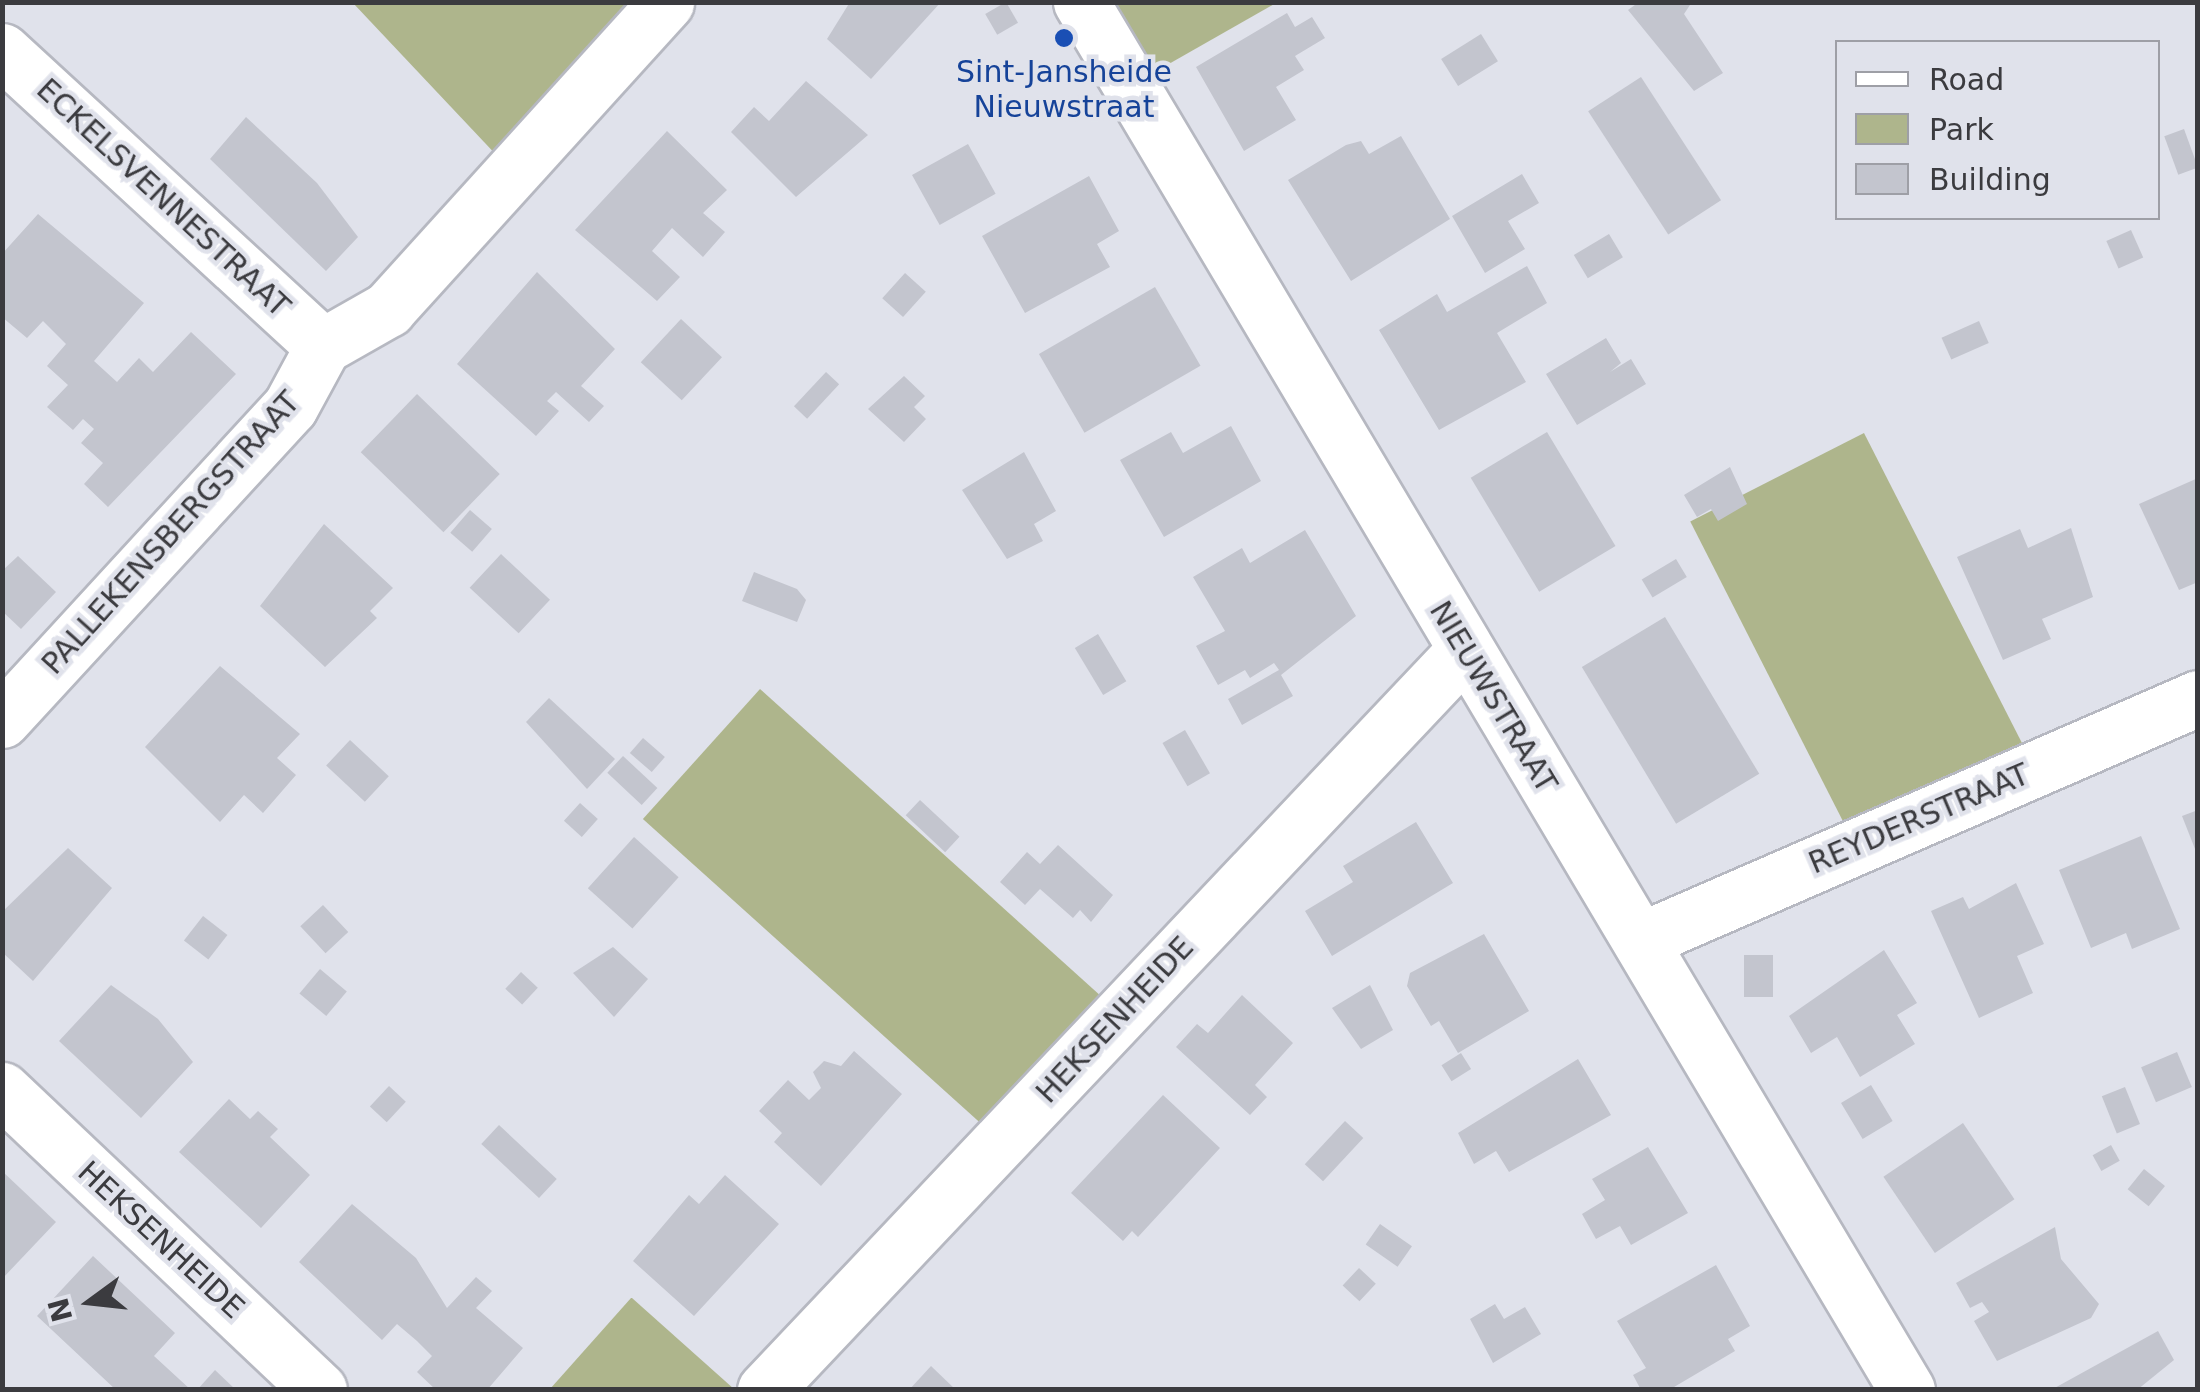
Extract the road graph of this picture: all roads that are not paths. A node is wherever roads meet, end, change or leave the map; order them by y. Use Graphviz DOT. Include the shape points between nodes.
graph roads {
  1 [pos="666,2"];
  2 [pos="1082,2"];
  3 [pos="2,50"];
  4 [pos="322,346"];
  5 [pos="1464,651"];
  6 [pos="2198,698"];
  7 [pos="2,720"];
  8 [pos="1641,940"];
  9 [pos="2,1090"];
  10 [pos="319,1390"];
  11 [pos="765,1390"];
  12 [pos="1907,1390"];
  1 -- 4 [label="street" via="388,308"];
  2 -- 5 [label="street, NIEUWSTRAAT"];
  3 -- 4 [label="street, ECKELSVENNESTRAAT"];
  4 -- 7 [label="street, PALLEKENSBERGSTRAAT" via="290,406"];
  5 -- 8 [label="street, NIEUWSTRAAT"];
  5 -- 11 [label="street, HEKSENHEIDE"];
  6 -- 8 [label="street, REYDERSTRAAT"];
  8 -- 12 [label="street, NIEUWSTRAAT"];
  9 -- 10 [label="street, HEKSENHEIDE"];
}
